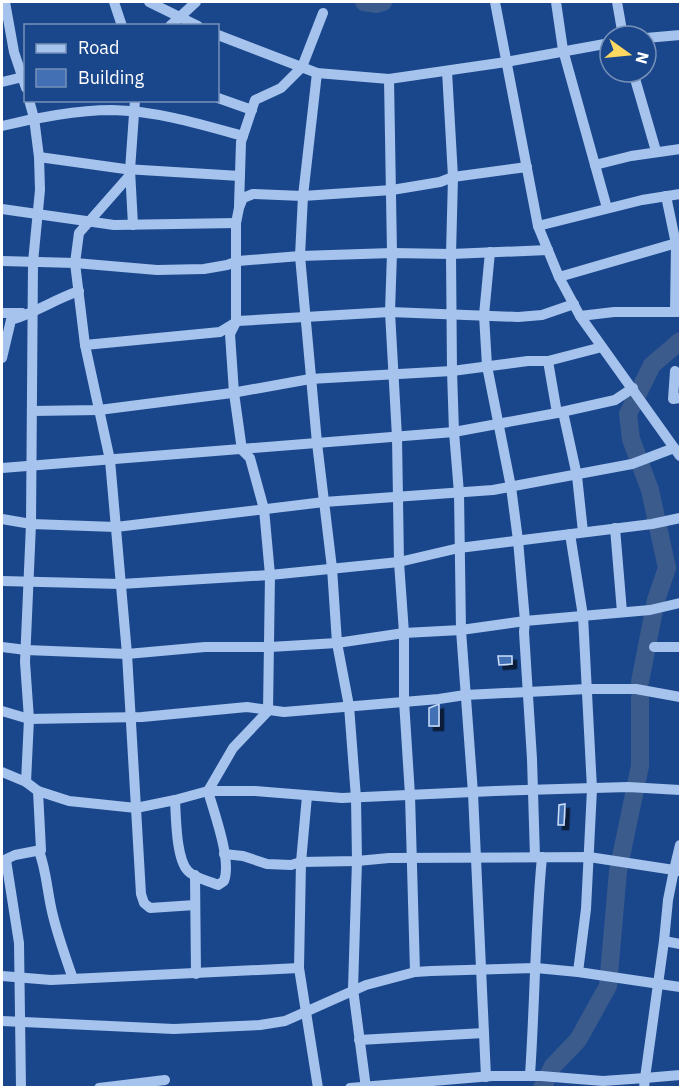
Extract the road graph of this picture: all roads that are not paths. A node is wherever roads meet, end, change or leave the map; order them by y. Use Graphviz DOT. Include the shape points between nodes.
graph roads {
  1 [pos="114,2"];
  2 [pos="149,2"];
  3 [pos="196,2"];
  4 [pos="495,2"];
  5 [pos="556,2"];
  6 [pos="617,2"];
  7 [pos="4,6"];
  8 [pos="323,13"];
  9 [pos="179,16"];
  10 [pos="121,24"];
  11 [pos="172,24"];
  12 [pos="194,24"];
  13 [pos="620,24"];
  14 [pos="681,34"];
  15 [pos="219,35"];
  16 [pos="658,37"];
  17 [pos="598,45"];
  18 [pos="24,50"];
  19 [pos="563,50"];
  20 [pos="14,52"];
  21 [pos="506,62"];
  22 [pos="302,67"];
  23 [pos="447,71"];
  24 [pos="317,73"];
  25 [pos="389,79"];
  26 [pos="24,81"];
  27 [pos="2,82"];
  28 [pos="24,84"];
  29 [pos="636,84"];
  30 [pos="219,98"];
  31 [pos="30,102"];
  32 [pos="134,106"];
  33 [pos="252,110"];
  34 [pos="34,118"];
  35 [pos="2,126"];
  36 [pos="243,136"];
  37 [pos="681,149"];
  38 [pos="656,151"];
  39 [pos="39,157"];
  40 [pos="595,165"];
  41 [pos="527,167"];
  42 [pos="130,172"];
  43 [pos="240,176"];
  44 [pos="453,177"];
  45 [pos="392,190"];
  46 [pos="681,194"];
  47 [pos="303,195"];
  48 [pos="666,196"];
  49 [pos="239,208"];
  50 [pos="607,208"];
  51 [pos="2,209"];
  52 [pos="39,213"];
  53 [pos="87,222"];
  54 [pos="236,223"];
  55 [pos="133,225"];
  56 [pos="538,226"];
  57 [pos="678,243"];
  58 [pos="548,250"];
  59 [pos="490,252"];
  60 [pos="392,253"];
  61 [pos="451,254"];
  62 [pos="300,256"];
  63 [pos="2,261"];
  64 [pos="238,261"];
  65 [pos="33,262"];
  66 [pos="75,263"];
  67 [pos="559,277"];
  68 [pos="678,282"];
  69 [pos="79,291"];
  70 [pos="574,304"];
  71 [pos="390,312"];
  72 [pos="678,312"];
  73 [pos="2,313"];
  74 [pos="33,314"];
  75 [pos="452,314"];
  76 [pos="484,315"];
  77 [pos="580,316"];
  78 [pos="304,317"];
  79 [pos="236,322"];
  80 [pos="85,345"];
  81 [pos="602,347"];
  82 [pos="2,358"];
  83 [pos="548,361"];
  84 [pos="487,366"];
  85 [pos="452,370"];
  86 [pos="675,372"];
  87 [pos="393,373"];
  88 [pos="310,379"];
  89 [pos="635,392"];
  90 [pos="234,393"];
  91 [pos="681,398"];
  92 [pos="99,410"];
  93 [pos="32,411"];
  94 [pos="560,413"];
  95 [pos="498,424"];
  96 [pos="454,432"];
  97 [pos="397,436"];
  98 [pos="316,443"];
  99 [pos="242,450"];
  100 [pos="677,452"];
  101 [pos="110,460"];
  102 [pos="31,466"];
  103 [pos="2,468"];
  104 [pos="576,476"];
  105 [pos="511,487"];
  106 [pos="459,493"];
  107 [pos="399,497"];
  108 [pos="324,502"];
  109 [pos="264,509"];
  110 [pos="2,519"];
  111 [pos="679,519"];
  112 [pos="31,524"];
  113 [pos="116,527"];
  114 [pos="615,528"];
  115 [pos="583,532"];
  116 [pos="570,534"];
  117 [pos="518,540"];
  118 [pos="459,548"];
  119 [pos="399,562"];
  120 [pos="332,568"];
  121 [pos="270,575"];
  122 [pos="2,581"];
  123 [pos="28,582"];
  124 [pos="121,584"];
  125 [pos="676,604"];
  126 [pos="622,612"];
  127 [pos="583,616"];
  128 [pos="525,621"];
  129 [pos="461,630"];
  130 [pos="404,633"];
  131 [pos="337,643"];
  132 [pos="2,647"];
  133 [pos="270,647"];
  134 [pos="654,647"];
  135 [pos="681,647"];
  136 [pos="26,650"];
  137 [pos="127,654"];
  138 [pos="587,689"];
  139 [pos="528,692"];
  140 [pos="465,695"];
  141 [pos="681,697"];
  142 [pos="404,701"];
  143 [pos="349,706"];
  144 [pos="2,711"];
  145 [pos="268,711"];
  146 [pos="130,717"];
  147 [pos="29,719"];
  148 [pos="2,772"];
  149 [pos="26,782"];
  150 [pos="592,789"];
  151 [pos="208,790"];
  152 [pos="681,790"];
  153 [pos="38,791"];
  154 [pos="534,791"];
  155 [pos="473,793"];
  156 [pos="410,795"];
  157 [pos="307,796"];
  158 [pos="356,798"];
  159 [pos="175,800"];
  160 [pos="136,808"];
  161 [pos="681,845"];
  162 [pos="39,851"];
  163 [pos="224,854"];
  164 [pos="476,857"];
  165 [pos="539,857"];
  166 [pos="589,857"];
  167 [pos="411,858"];
  168 [pos="4,860"];
  169 [pos="357,861"];
  170 [pos="301,862"];
  171 [pos="677,870"];
  172 [pos="195,875"];
  173 [pos="195,905"];
  174 [pos="664,941"];
  175 [pos="681,944"];
  176 [pos="299,968"];
  177 [pos="537,968"];
  178 [pos="482,969"];
  179 [pos="415,972"];
  180 [pos="578,972"];
  181 [pos="196,974"];
  182 [pos="2,975"];
  183 [pos="19,978"];
  184 [pos="74,979"];
  185 [pos="659,985"];
  186 [pos="681,987"];
  187 [pos="353,989"];
  188 [pos="306,1010"];
  189 [pos="2,1021"];
  190 [pos="20,1021"];
  191 [pos="484,1033"];
  192 [pos="359,1040"];
  193 [pos="681,1075"];
  194 [pos="540,1076"];
  195 [pos="486,1077"];
  196 [pos="165,1080"];
  197 [pos="644,1083"];
  198 [pos="366,1087"];
  199 [pos="21,1088"];
  200 [pos="99,1088"];
  201 [pos="318,1088"];
  202 [pos="350,1088"];
  1 -- 10 [label="street"];
  2 -- 9 [label="street"];
  3 -- 9 [label="street"];
  4 -- 21 [label="street"];
  5 -- 19 [label="street"];
  6 -- 13 [label="street"];
  7 -- 20 [label="street"];
  8 -- 22 [label="street"];
  9 -- 11 [label="street"];
  9 -- 12 [label="street"];
  14 -- 16 [label="street"];
  15 -- 22 [label="street"];
  17 -- 19 [label="street"];
  18 -- 20 [label="street"];
  19 -- 21 [label="street"];
  19 -- 40 [label="street"];
  20 -- 26 [label="street"];
  21 -- 23 [label="street"];
  21 -- 41 [label="street"];
  22 -- 24 [label="street"];
  22 -- 33 [label="street" via="281,88 255,100"];
  23 -- 25 [label="street"];
  23 -- 44 [label="street"];
  24 -- 25 [label="street"];
  24 -- 47 [label="street"];
  25 -- 45 [label="street"];
  27 -- 28 [label="street"];
  29 -- 38 [label="street"];
  30 -- 33 [label="street"];
  31 -- 34 [label="street"];
  32 -- 34 [label="street"];
  32 -- 36 [label="street"];
  32 -- 42 [label="street"];
  33 -- 36 [label="street"];
  34 -- 35 [label="street"];
  34 -- 39 [label="street"];
  36 -- 43 [label="street"];
  37 -- 38 [label="street"];
  38 -- 40 [label="street"];
  39 -- 42 [label="street"];
  39 -- 52 [label="street"];
  40 -- 50 [label="street"];
  41 -- 44 [label="street"];
  41 -- 56 [label="street"];
  42 -- 43 [label="street"];
  42 -- 53 [label="street"];
  42 -- 55 [label="street"];
  43 -- 49 [label="street"];
  44 -- 45 [label="street"];
  44 -- 61 [label="street"];
  45 -- 47 [label="street"];
  45 -- 60 [label="street"];
  46 -- 48 [label="street"];
  47 -- 49 [label="street" via="253,194 243,198"];
  47 -- 62 [label="street"];
  48 -- 50 [label="street"];
  48 -- 57 [label="street"];
  49 -- 54 [label="street"];
  50 -- 56 [label="street"];
  51 -- 52 [label="street"];
  52 -- 53 [label="street"];
  52 -- 65 [label="street"];
  53 -- 55 [label="street"];
  53 -- 66 [label="street" via="80,232"];
  54 -- 55 [label="street"];
  54 -- 64 [label="street"];
  56 -- 58 [label="street"];
  57 -- 67 [label="street"];
  57 -- 68 [label="street"];
  58 -- 59 [label="street"];
  58 -- 67 [label="street"];
  59 -- 61 [label="street"];
  59 -- 76 [label="street"];
  60 -- 61 [label="street"];
  60 -- 62 [label="street"];
  60 -- 71 [label="street"];
  61 -- 75 [label="street"];
  62 -- 64 [label="street"];
  62 -- 78 [label="street"];
  63 -- 65 [label="street"];
  64 -- 66 [label="street" via="204,269 157,270"];
  64 -- 79 [label="street"];
  65 -- 66 [label="street"];
  65 -- 74 [label="street"];
  66 -- 69 [label="street"];
  67 -- 70 [label="street"];
  68 -- 72 [label="street"];
  69 -- 74 [label="street" via="57,298"];
  69 -- 80 [label="street"];
  70 -- 76 [label="street" via="542,315"];
  70 -- 77 [label="street"];
  71 -- 75 [label="street"];
  71 -- 78 [label="street"];
  71 -- 87 [label="street"];
  72 -- 77 [label="street"];
  73 -- 74 [label="street"];
  74 -- 82 [label="street" via="11,320"];
  74 -- 93 [label="street"];
  75 -- 76 [label="street"];
  75 -- 85 [label="street"];
  76 -- 84 [label="street"];
  77 -- 81 [label="street"];
  78 -- 79 [label="street"];
  78 -- 88 [label="street"];
  79 -- 80 [label="street" via="220,332"];
  79 -- 90 [label="street" via="230,334"];
  80 -- 92 [label="street"];
  81 -- 83 [label="street"];
  81 -- 89 [label="street"];
  83 -- 84 [label="street"];
  83 -- 94 [label="street"];
  84 -- 85 [label="street"];
  84 -- 95 [label="street"];
  85 -- 87 [label="street"];
  85 -- 96 [label="street"];
  86 -- 91 [label="street" via="673,399"];
  87 -- 88 [label="street"];
  87 -- 97 [label="street"];
  88 -- 90 [label="street"];
  88 -- 98 [label="street"];
  89 -- 94 [label="street"];
  89 -- 100 [label="street"];
  90 -- 92 [label="street"];
  90 -- 99 [label="street"];
  92 -- 93 [label="street"];
  92 -- 101 [label="street"];
  93 -- 102 [label="street"];
  94 -- 95 [label="street"];
  94 -- 104 [label="street"];
  95 -- 96 [label="street"];
  95 -- 105 [label="street"];
  96 -- 97 [label="street"];
  96 -- 106 [label="street"];
  97 -- 98 [label="street"];
  97 -- 107 [label="street"];
  98 -- 99 [label="street"];
  98 -- 108 [label="street"];
  99 -- 101 [label="street"];
  99 -- 109 [label="street" via="250,459"];
  100 -- 104 [label="street"];
  101 -- 102 [label="street"];
  101 -- 113 [label="street"];
  102 -- 103 [label="street"];
  102 -- 112 [label="street"];
  104 -- 105 [label="street"];
  104 -- 115 [label="street"];
  105 -- 106 [label="street"];
  105 -- 117 [label="street"];
  106 -- 107 [label="street"];
  106 -- 118 [label="street"];
  107 -- 108 [label="street"];
  107 -- 119 [label="street"];
  108 -- 109 [label="street"];
  108 -- 120 [label="street"];
  109 -- 113 [label="street"];
  109 -- 121 [label="street"];
  110 -- 112 [label="street"];
  111 -- 114 [label="street"];
  112 -- 113 [label="street"];
  112 -- 123 [label="street"];
  113 -- 124 [label="street"];
  114 -- 115 [label="street"];
  114 -- 126 [label="street"];
  115 -- 116 [label="street"];
  116 -- 117 [label="street"];
  116 -- 127 [label="street"];
  117 -- 118 [label="street"];
  117 -- 128 [label="street"];
  118 -- 119 [label="street"];
  118 -- 129 [label="street"];
  119 -- 120 [label="street"];
  119 -- 130 [label="street"];
  120 -- 121 [label="street"];
  120 -- 131 [label="street"];
  121 -- 124 [label="street"];
  121 -- 133 [label="street"];
  122 -- 123 [label="street"];
  123 -- 124 [label="street"];
  123 -- 136 [label="street"];
  124 -- 137 [label="street"];
  125 -- 126 [label="street"];
  126 -- 127 [label="street"];
  127 -- 128 [label="street"];
  127 -- 138 [label="street"];
  128 -- 129 [label="street"];
  128 -- 139 [label="street"];
  129 -- 130 [label="street"];
  129 -- 140 [label="street"];
  130 -- 131 [label="street"];
  130 -- 142 [label="street"];
  131 -- 133 [label="street"];
  131 -- 143 [label="street"];
  132 -- 136 [label="street"];
  133 -- 137 [label="street" via="205,647"];
  133 -- 145 [label="street"];
  134 -- 135 [label="street"];
  136 -- 137 [label="street"];
  136 -- 147 [label="street"];
  137 -- 146 [label="street"];
  138 -- 139 [label="street"];
  138 -- 141 [label="street" via="636,689"];
  138 -- 150 [label="street"];
  139 -- 140 [label="street"];
  139 -- 154 [label="street"];
  140 -- 142 [label="street"];
  140 -- 155 [label="street"];
  142 -- 143 [label="street"];
  142 -- 156 [label="street"];
  143 -- 145 [label="street"];
  143 -- 158 [label="street"];
  144 -- 147 [label="street"];
  145 -- 146 [label="street" via="247,707"];
  145 -- 151 [label="street" via="233,748"];
  146 -- 147 [label="street"];
  146 -- 160 [label="street"];
  147 -- 149 [label="street"];
  148 -- 149 [label="street"];
  149 -- 153 [label="street"];
  150 -- 152 [label="street"];
  150 -- 154 [label="street"];
  150 -- 166 [label="street"];
  151 -- 157 [label="street"];
  151 -- 159 [label="street"];
  151 -- 163 [label="street"];
  153 -- 160 [label="street" via="69,801"];
  153 -- 162 [label="street" via="42,844"];
  154 -- 155 [label="street"];
  154 -- 165 [label="street"];
  155 -- 156 [label="street"];
  155 -- 164 [label="street"];
  156 -- 158 [label="street"];
  156 -- 167 [label="street"];
  157 -- 158 [label="street"];
  157 -- 170 [label="street"];
  158 -- 169 [label="street"];
  159 -- 160 [label="street"];
  159 -- 172 [label="street" via="183,865"];
  160 -- 173 [label="street" via="144,903 150,908"];
  161 -- 171 [label="street"];
  162 -- 168 [label="street"];
  162 -- 184 [label="street" via="59,940"];
  163 -- 170 [label="street" via="267,864"];
  163 -- 172 [label="street" via="224,881 218,885"];
  164 -- 165 [label="street"];
  164 -- 167 [label="street"];
  164 -- 178 [label="street"];
  165 -- 166 [label="street"];
  165 -- 177 [label="street"];
  166 -- 171 [label="street"];
  166 -- 180 [label="street"];
  167 -- 169 [label="street"];
  167 -- 179 [label="street"];
  168 -- 183 [label="street" via="17,926"];
  169 -- 170 [label="street"];
  169 -- 187 [label="street"];
  170 -- 176 [label="street"];
  171 -- 174 [label="street" via="668,900"];
  172 -- 173 [label="street"];
  173 -- 181 [label="street"];
  174 -- 175 [label="street"];
  174 -- 185 [label="street"];
  176 -- 181 [label="street"];
  176 -- 188 [label="street"];
  177 -- 178 [label="street"];
  177 -- 180 [label="street"];
  177 -- 194 [label="street"];
  178 -- 179 [label="street"];
  178 -- 191 [label="street"];
  179 -- 187 [label="street"];
  180 -- 185 [label="street"];
  181 -- 184 [label="street"];
  182 -- 183 [label="street"];
  183 -- 184 [label="street"];
  183 -- 190 [label="street"];
  185 -- 186 [label="street"];
  185 -- 197 [label="street"];
  187 -- 188 [label="street"];
  187 -- 192 [label="street"];
  188 -- 190 [label="street" via="285,1021 260,1025 174,1029"];
  188 -- 201 [label="street"];
  189 -- 190 [label="street"];
  190 -- 199 [label="street"];
  191 -- 192 [label="street"];
  191 -- 195 [label="street"];
  192 -- 198 [label="street"];
  193 -- 197 [label="street"];
  194 -- 195 [label="street"];
  194 -- 197 [label="street"];
  195 -- 198 [label="street"];
  196 -- 200 [label="street"];
  198 -- 202 [label="street"];
}
